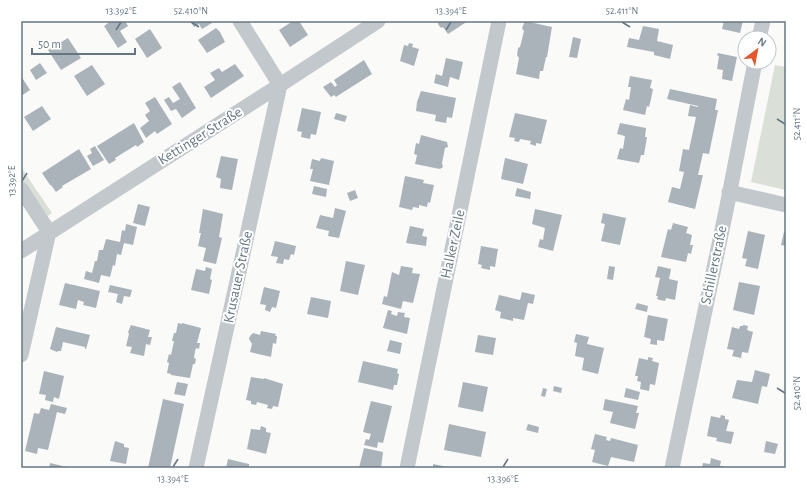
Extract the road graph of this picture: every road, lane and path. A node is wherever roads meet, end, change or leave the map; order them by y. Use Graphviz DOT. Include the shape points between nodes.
graph roads {
  1 [pos="240,21"];
  2 [pos="378,21"];
  3 [pos="499,21"];
  4 [pos="753,70"];
  5 [pos="280,85"];
  6 [pos="21,189"];
  7 [pos="729,192"];
  8 [pos="786,205"];
  9 [pos="49,232"];
  10 [pos="21,250"];
  11 [pos="21,356"];
  12 [pos="196,468"];
  13 [pos="407,468"];
  14 [pos="672,468"];
  1 -- 5 [label="street"];
  2 -- 5 [label="street, Kettinger Straße"];
  3 -- 13 [label="street, Halker Zeile"];
  4 -- 7 [label="street, Schillerstraße"];
  5 -- 9 [label="street, Kettinger Straße"];
  5 -- 12 [label="street, Krusauer Straße"];
  6 -- 9 [label="street"];
  7 -- 8 [label="street"];
  7 -- 14 [label="street, Schillerstraße"];
  9 -- 10 [label="street, Kettinger Straße"];
  9 -- 11 [label="street"];
}
